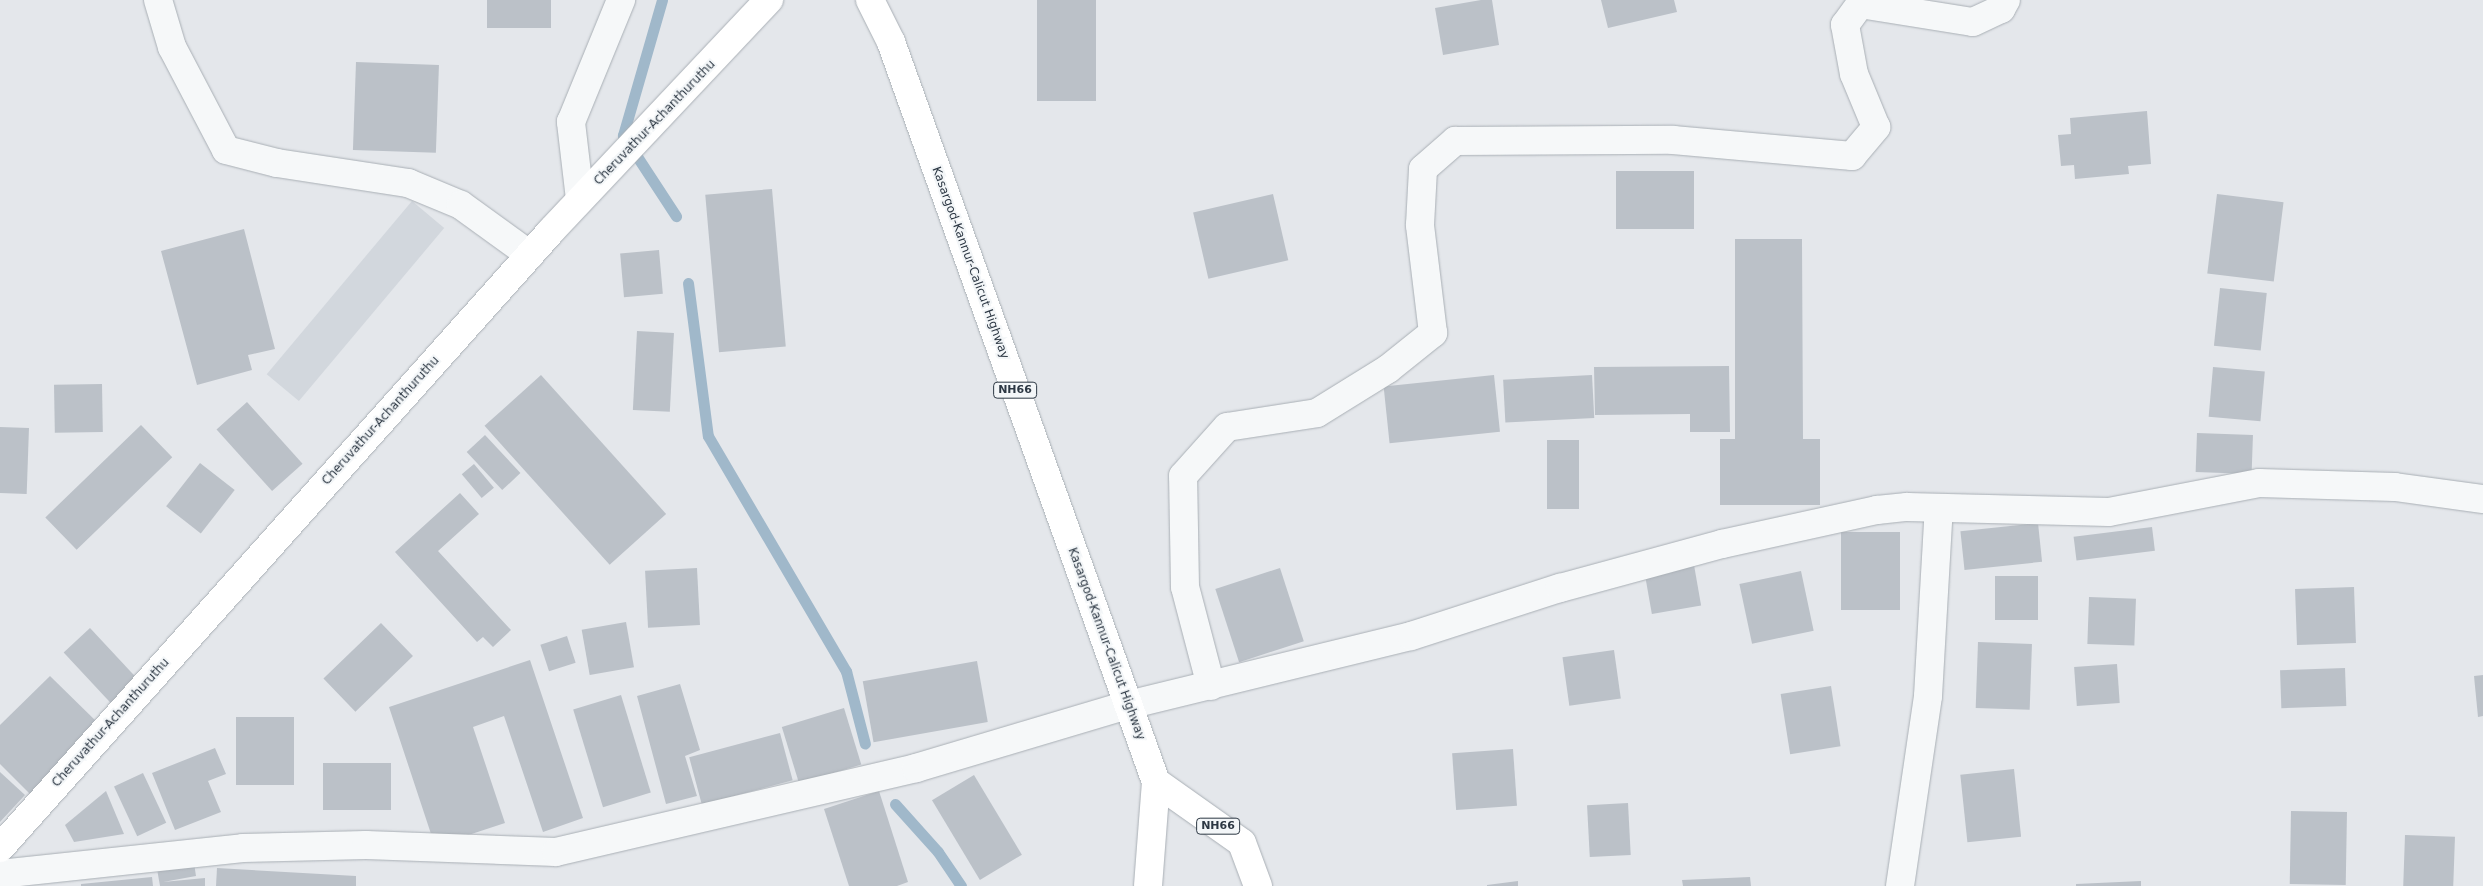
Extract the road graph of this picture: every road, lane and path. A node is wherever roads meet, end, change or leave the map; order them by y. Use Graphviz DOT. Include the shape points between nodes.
graph roads {
  1 [pos="158,0"];
  2 [pos="621,0"];
  3 [pos="769,0"];
  4 [pos="870,0"];
  5 [pos="2006,0"];
  6 [pos="585,194"];
  7 [pos="530,255"];
  8 [pos="2483,499"];
  9 [pos="1940,508"];
  10 [pos="1211,686"];
  11 [pos="1128,705"];
  12 [pos="1156,782"];
  13 [pos="0,848"];
  14 [pos="0,874"];
  15 [pos="1148,886"];
  16 [pos="1258,886"];
  17 [pos="1900,886"];
  1 -- 7 [label="street" via="172,47 226,150 277,163 408,183 461,205"];
  2 -- 6 [label="street" via="571,122"];
  3 -- 6 [label="main road, Cheruvathur-Achanthuruthu" via="724,52"];
  4 -- 11 [label="main road, Kasargod-Kannur-Calicut Highway / NH66" via="891,42"];
  5 -- 10 [label="street" via="2001,9 1973,22 1860,4 1845,25 1854,74 1876,127 1852,156 1673,140 1455,141 1423,169 1420,225 1433,333 1388,369 1318,413 1227,427 1183,476 1185,587"];
  6 -- 7 [label="main road, Cheruvathur-Achanthuruthu"];
  7 -- 13 [label="main road, Cheruvathur-Achanthuruthu"];
  8 -- 9 [label="street" via="2395,487 2259,483 2109,512"];
  9 -- 10 [label="street" via="1877,510 1722,544 1560,588 1411,636"];
  9 -- 17 [label="street" via="1928,696"];
  10 -- 11 [label="street"];
  11 -- 12 [label="main road, Kasargod-Kannur-Calicut Highway / NH66"];
  11 -- 14 [label="street" via="916,768 556,852 366,844 243,848"];
  12 -- 15 [label="main road, Kasargod-Kannur-Calicut Highway / NH66"];
  12 -- 16 [label="main road, NH66" via="1242,843"];
}
